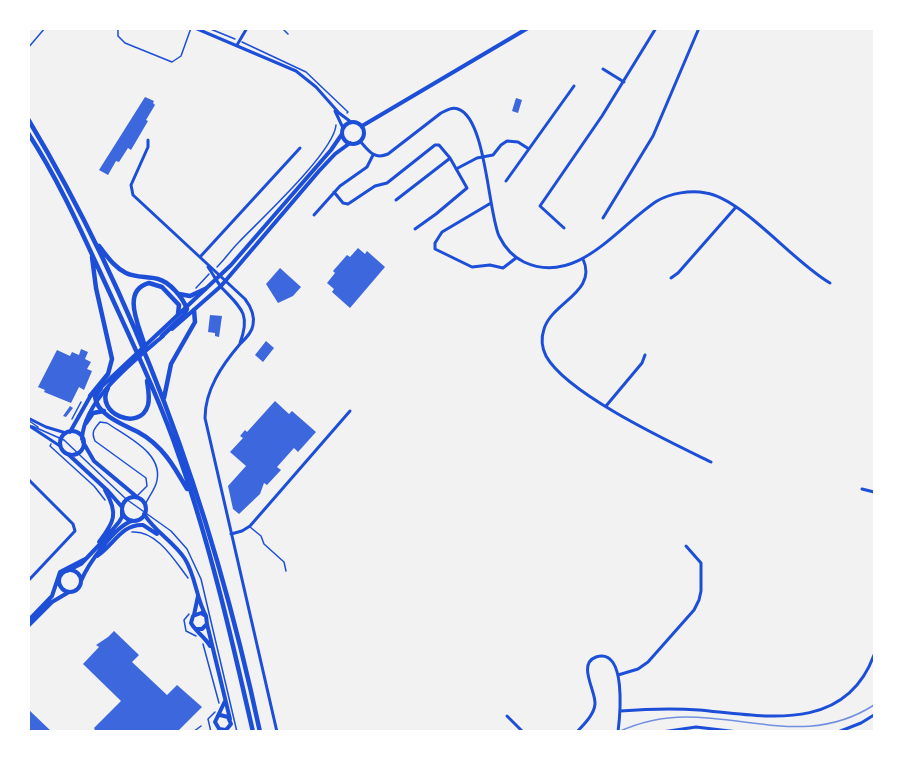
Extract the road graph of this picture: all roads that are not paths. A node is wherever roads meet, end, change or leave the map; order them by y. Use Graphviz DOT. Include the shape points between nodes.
graph roads {
  1 [pos="45,28"];
  2 [pos="118,28"];
  3 [pos="193,28"];
  4 [pos="247,28"];
  5 [pos="282,28"];
  6 [pos="528,28"];
  7 [pos="656,28"];
  8 [pos="699,28"];
  9 [pos="288,34"];
  10 [pos="237,45"];
  11 [pos="28,48"];
  12 [pos="603,69"];
  13 [pos="624,82"];
  14 [pos="574,86"];
  15 [pos="342,118"];
  16 [pos="28,119"];
  17 [pos="351,122"];
  18 [pos="362,126"];
  19 [pos="343,128"];
  20 [pos="28,134"];
  21 [pos="342,134"];
  22 [pos="148,140"];
  23 [pos="360,141"];
  24 [pos="350,143"];
  25 [pos="300,148"];
  26 [pos="529,149"];
  27 [pos="373,155"];
  28 [pos="450,158"];
  29 [pos="484,158"];
  30 [pos="456,169"];
  31 [pos="506,181"];
  32 [pos="334,192"];
  33 [pos="396,200"];
  34 [pos="491,203"];
  35 [pos="736,207"];
  36 [pos="314,214"];
  37 [pos="603,219"];
  38 [pos="564,228"];
  39 [pos="415,229"];
  40 [pos="93,240"];
  41 [pos="91,252"];
  42 [pos="200,257"];
  43 [pos="516,258"];
  44 [pos="583,259"];
  45 [pos="218,277"];
  46 [pos="671,278"];
  47 [pos="226,282"];
  48 [pos="830,283"];
  49 [pos="221,286"];
  50 [pos="205,289"];
  51 [pos="177,294"];
  52 [pos="186,306"];
  53 [pos="194,310"];
  54 [pos="178,314"];
  55 [pos="162,336"];
  56 [pos="155,340"];
  57 [pos="239,345"];
  58 [pos="645,355"];
  59 [pos="148,358"];
  60 [pos="146,372"];
  61 [pos="119,374"];
  62 [pos="101,388"];
  63 [pos="108,388"];
  64 [pos="90,396"];
  65 [pos="164,398"];
  66 [pos="96,402"];
  67 [pos="606,406"];
  68 [pos="104,411"];
  69 [pos="350,411"];
  70 [pos="28,419"];
  71 [pos="86,423"];
  72 [pos="28,425"];
  73 [pos="41,429"];
  74 [pos="68,432"];
  75 [pos="61,438"];
  76 [pos="83,440"];
  77 [pos="60,446"];
  78 [pos="78,453"];
  79 [pos="68,454"];
  80 [pos="711,462"];
  81 [pos="28,479"];
  82 [pos="100,483"];
  83 [pos="862,489"];
  84 [pos="874,492"];
  85 [pos="136,497"];
  86 [pos="126,499"];
  87 [pos="193,499"];
  88 [pos="145,505"];
  89 [pos="122,509"];
  90 [pos="145,513"];
  91 [pos="134,520"];
  92 [pos="143,525"];
  93 [pos="250,526"];
  94 [pos="231,534"];
  95 [pos="172,545"];
  96 [pos="686,546"];
  97 [pos="96,548"];
  98 [pos="96,556"];
  99 [pos="87,558"];
  100 [pos="67,571"];
  101 [pos="286,572"];
  102 [pos="59,579"];
  103 [pos="28,581"];
  104 [pos="81,581"];
  105 [pos="56,584"];
  106 [pos="69,592"];
  107 [pos="198,596"];
  108 [pos="192,614"];
  109 [pos="206,616"];
  110 [pos="28,621"];
  111 [pos="207,624"];
  112 [pos="28,626"];
  113 [pos="196,629"];
  114 [pos="212,649"];
  115 [pos="874,655"];
  116 [pos="618,675"];
  117 [pos="225,697"];
  118 [pos="620,711"];
  119 [pos="874,715"];
  120 [pos="219,716"];
  121 [pos="507,716"];
  122 [pos="230,721"];
  123 [pos="201,726"];
  124 [pos="220,730"];
  125 [pos="252,730"];
  126 [pos="259,730"];
  127 [pos="193,732"];
  128 [pos="231,732"];
  129 [pos="237,732"];
  130 [pos="277,732"];
  131 [pos="523,732"];
  132 [pos="578,732"];
  133 [pos="618,732"];
  134 [pos="662,732"];
  135 [pos="738,732"];
  136 [pos="838,732"];
  1 -- 11 [label="lane"];
  2 -- 3 [label="lane" via="118,36 125,43 172,62 181,56"];
  3 -- 10 [label="street"];
  4 -- 10 [label="street"];
  5 -- 9 [label="lane"];
  6 -- 18 [label="street"];
  7 -- 13 [label="street"];
  8 -- 37 [label="street" via="653,136"];
  10 -- 15 [label="street" via="297,71"];
  12 -- 13 [label="street"];
  13 -- 38 [label="street" via="540,206"];
  14 -- 26 [label="street"];
  15 -- 17 [label="street"];
  15 -- 19 [label="street"];
  16 -- 40 [label="highway"];
  17 -- 18 [label="street"];
  17 -- 19 [label="street"];
  18 -- 23 [label="street" via="364,136"];
  19 -- 21 [label="street"];
  20 -- 41 [label="highway" via="62,191"];
  21 -- 24 [label="street"];
  21 -- 45 [label="street"];
  22 -- 42 [label="street" via="132,192"];
  23 -- 24 [label="street"];
  23 -- 27 [label="street"];
  24 -- 47 [label="street" via="319,171"];
  25 -- 42 [label="street"];
  26 -- 29 [label="street" via="507,141"];
  26 -- 31 [label="street"];
  27 -- 29 [label="street" via="388,154 441,112 457,109 470,118"];
  27 -- 32 [label="street" via="367,167"];
  28 -- 30 [label="street"];
  28 -- 32 [label="street" via="441,146 435,145 387,183 375,186 348,204"];
  28 -- 33 [label="street"];
  29 -- 30 [label="street"];
  29 -- 34 [label="street"];
  30 -- 39 [label="street" via="466,189"];
  32 -- 36 [label="street"];
  34 -- 43 [label="street" via="500,238"];
  34 -- 43 [label="street" via="442,232 435,249 475,268 503,268"];
  35 -- 44 [label="street" via="706,193 667,197"];
  35 -- 46 [label="street"];
  35 -- 48 [label="street"];
  40 -- 51 [label="highway" via="120,269 136,277 160,279"];
  40 -- 59 [label="highway"];
  41 -- 60 [label="highway"];
  41 -- 64 [label="highway" via="112,359 108,374"];
  42 -- 45 [label="street"];
  43 -- 44 [label="street" via="550,267"];
  44 -- 67 [label="street" via="585,281 550,317 542,343 547,357 561,373"];
  45 -- 47 [label="street"];
  45 -- 49 [label="street"];
  45 -- 50 [label="street"];
  47 -- 49 [label="street"];
  47 -- 57 [label="street" via="245,300 252,314 251,332"];
  49 -- 53 [label="street"];
  49 -- 57 [label="street" via="240,305 244,315 245,328"];
  50 -- 51 [label="highway" via="193,296"];
  50 -- 52 [label="street"];
  51 -- 52 [label="highway"];
  52 -- 54 [label="street"];
  52 -- 55 [label="highway" via="184,315"];
  53 -- 55 [label="street"];
  53 -- 65 [label="highway" via="195,322 171,364"];
  54 -- 56 [label="street"];
  54 -- 59 [label="highway" via="179,305 158,284 149,283 136,291 133,304"];
  55 -- 56 [label="street"];
  56 -- 61 [label="street"];
  57 -- 94 [label="street" via="214,381 205,412"];
  58 -- 67 [label="street"];
  59 -- 65 [label="highway"];
  60 -- 63 [label="highway" via="149,400 138,417 125,418 110,409 105,402"];
  60 -- 87 [label="highway"];
  61 -- 62 [label="street"];
  61 -- 63 [label="street"];
  62 -- 64 [label="street"];
  62 -- 66 [label="highway"];
  63 -- 66 [label="street"];
  64 -- 74 [label="street"];
  65 -- 126 [label="highway" via="205,516"];
  66 -- 68 [label="highway"];
  66 -- 71 [label="street"];
  67 -- 80 [label="street"];
  68 -- 71 [label="highway" via="93,413"];
  68 -- 87 [label="highway" via="163,451"];
  69 -- 93 [label="street"];
  70 -- 73 [label="lane"];
  70 -- 74 [label="street"];
  71 -- 76 [label="street"];
  72 -- 73 [label="lane"];
  72 -- 77 [label="street"];
  73 -- 75 [label="lane"];
  74 -- 75 [label="street"];
  74 -- 76 [label="street"];
  75 -- 77 [label="street"];
  75 -- 78 [label="lane"];
  76 -- 78 [label="street"];
  76 -- 85 [label="street" via="94,460"];
  77 -- 79 [label="street"];
  78 -- 79 [label="street"];
  78 -- 86 [label="lane"];
  79 -- 82 [label="street"];
  81 -- 103 [label="street" via="73,524 75,531"];
  82 -- 89 [label="street"];
  82 -- 97 [label="street" via="114,508 111,527"];
  83 -- 84 [label="street"];
  85 -- 86 [label="street"];
  85 -- 88 [label="street"];
  85 -- 88 [label="lane" via="147,486 146,478 95,441 94,430 100,423 107,423 151,454 158,474"];
  86 -- 89 [label="street"];
  86 -- 90 [label="lane"];
  87 -- 125 [label="highway"];
  88 -- 90 [label="street"];
  89 -- 91 [label="street" via="125,517"];
  89 -- 97 [label="street" via="122,517"];
  90 -- 91 [label="street"];
  90 -- 95 [label="street" via="155,530"];
  90 -- 129 [label="lane" via="176,535 199,572"];
  91 -- 92 [label="street"];
  91 -- 98 [label="street" via="120,527"];
  92 -- 95 [label="street"];
  92 -- 98 [label="street" via="126,528"];
  93 -- 94 [label="street"];
  93 -- 101 [label="lane" via="284,562"];
  94 -- 130 [label="street"];
  95 -- 107 [label="street" via="189,566"];
  96 -- 116 [label="street" via="702,567 702,591 697,605 648,662"];
  97 -- 99 [label="street"];
  98 -- 104 [label="street"];
  99 -- 100 [label="street"];
  99 -- 105 [label="street" via="60,572"];
  100 -- 102 [label="street"];
  100 -- 104 [label="street" via="75,572"];
  102 -- 105 [label="street"];
  102 -- 106 [label="street" via="62,588"];
  104 -- 106 [label="street" via="77,589"];
  105 -- 110 [label="street" via="49,600"];
  106 -- 112 [label="street" via="52,602"];
  107 -- 108 [label="street"];
  107 -- 109 [label="street"];
  108 -- 109 [label="street"];
  108 -- 113 [label="street" via="191,624"];
  109 -- 111 [label="street"];
  111 -- 113 [label="street"];
  111 -- 114 [label="street"];
  113 -- 114 [label="street"];
  114 -- 117 [label="street"];
  115 -- 118 [label="street" via="848,693 808,714 766,717 696,710"];
  116 -- 118 [label="street"];
  116 -- 132 [label="street" via="615,665 605,657 596,657 589,663 594,708"];
  117 -- 120 [label="street"];
  117 -- 122 [label="street"];
  118 -- 133 [label="street"];
  119 -- 136 [label="street"];
  120 -- 122 [label="street" via="224,714"];
  120 -- 124 [label="street" via="215,722"];
  121 -- 131 [label="street"];
  122 -- 124 [label="street" via="226,730"];
  122 -- 128 [label="street"];
  123 -- 127 [label="lane"];
  134 -- 135 [label="street" via="686,727"];
}
